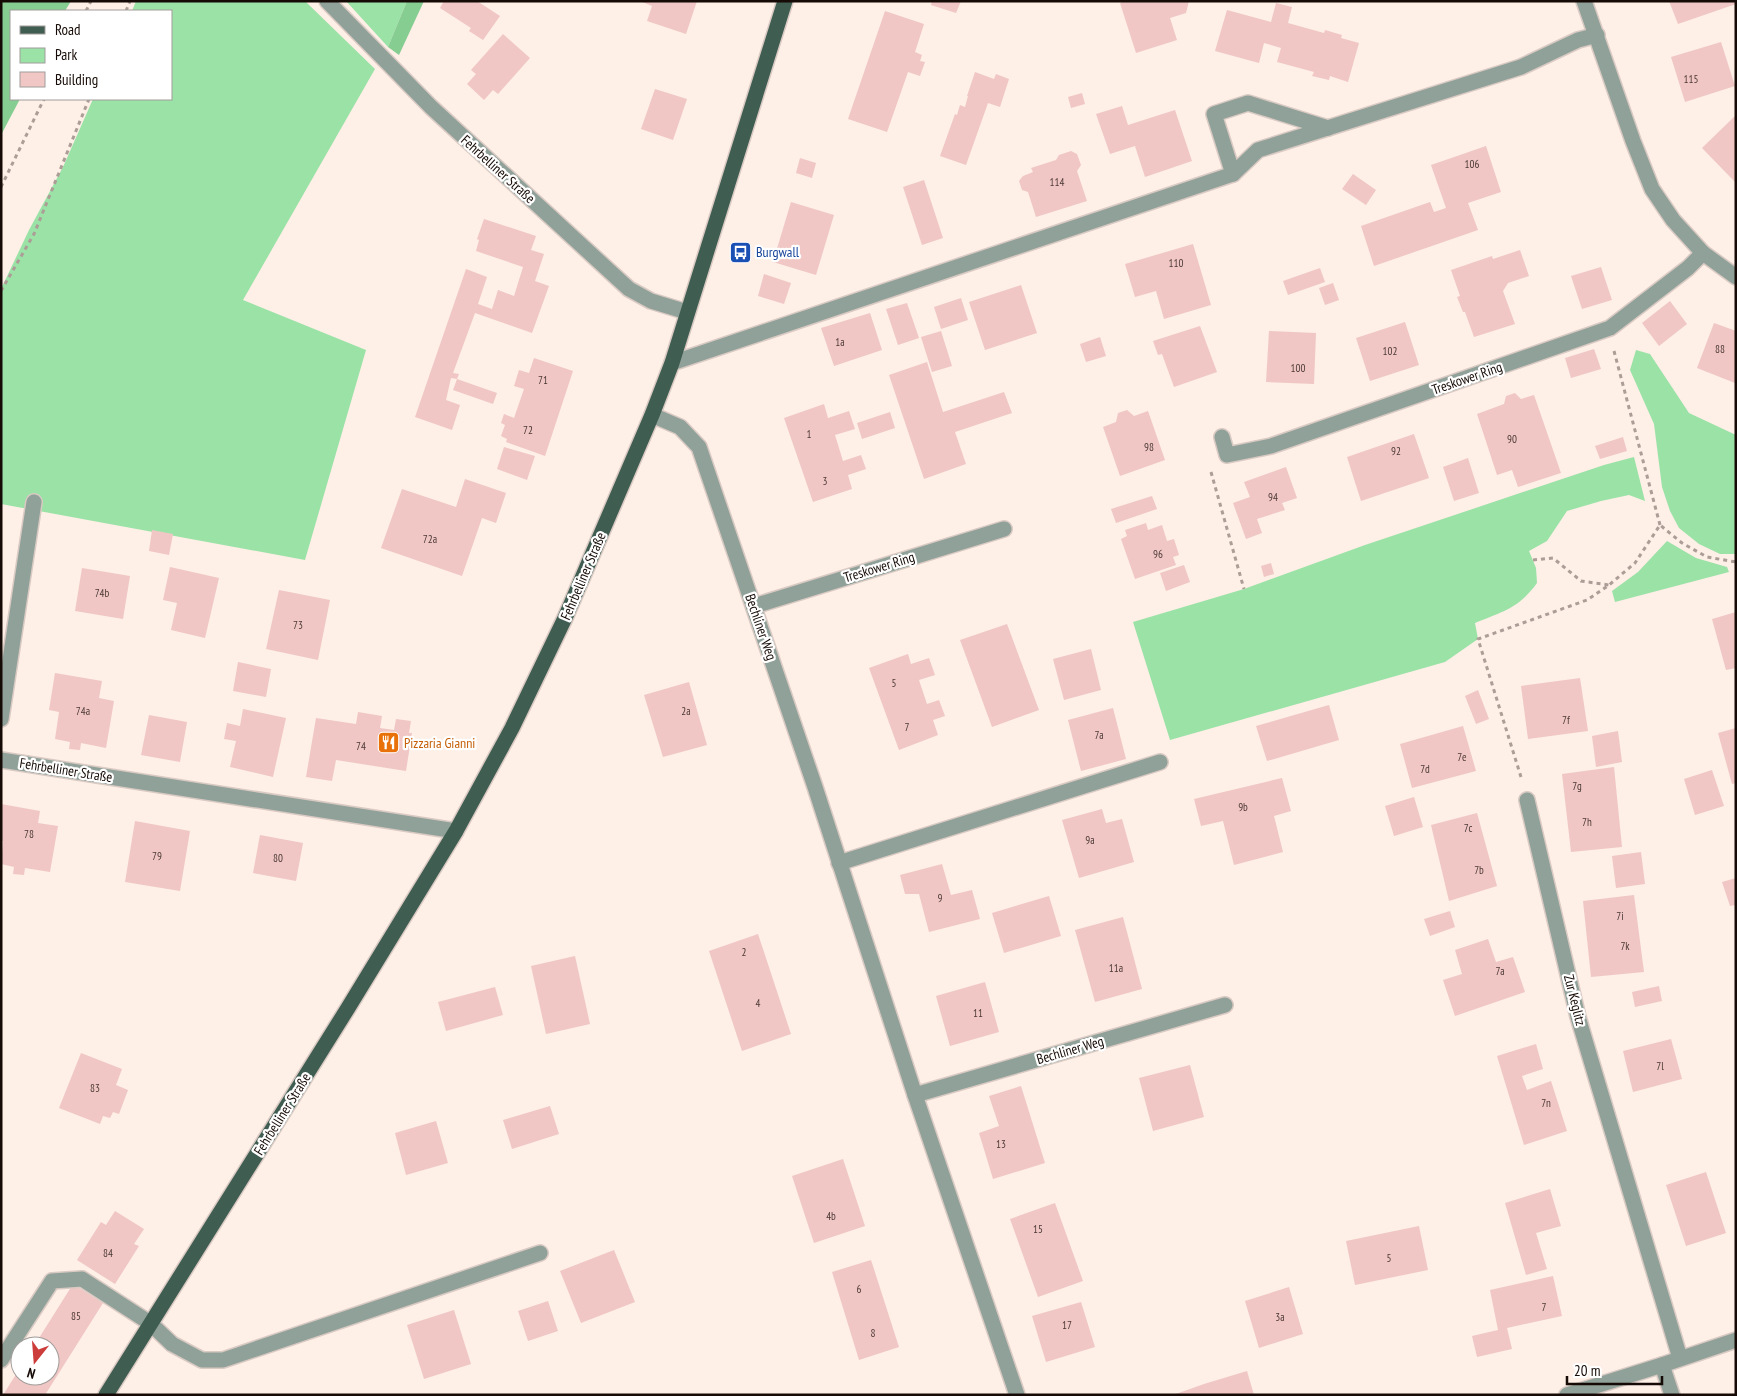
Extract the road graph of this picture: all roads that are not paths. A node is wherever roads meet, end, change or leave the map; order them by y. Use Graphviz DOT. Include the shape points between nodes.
graph roads {
  1 [pos="327,1"];
  2 [pos="785,1"];
  3 [pos="1584,1"];
  4 [pos="1596,35"];
  5 [pos="1328,128"];
  6 [pos="1233,174"];
  7 [pos="1703,253"];
  8 [pos="1736,277"];
  9 [pos="687,312"];
  10 [pos="672,363"];
  11 [pos="652,416"];
  12 [pos="1222,438"];
  13 [pos="34,502"];
  14 [pos="1004,529"];
  15 [pos="754,606"];
  16 [pos="1,719"];
  17 [pos="1,760"];
  18 [pos="1160,762"];
  19 [pos="1527,800"];
  20 [pos="456,831"];
  21 [pos="839,863"];
  22 [pos="1225,1005"];
  23 [pos="915,1095"];
  24 [pos="540,1253"];
  25 [pos="150,1323"];
  26 [pos="1736,1340"];
  27 [pos="1680,1358"];
  28 [pos="1,1360"];
  29 [pos="1662,1365"];
  30 [pos="106,1395"];
  31 [pos="1017,1395"];
  32 [pos="1567,1395"];
  33 [pos="1672,1395"];
  1 -- 9 [label="street, Fehrbelliner Straße" via="431,107 629,289 651,301"];
  2 -- 9 [label="main road, Fehrbelliner Straße"];
  3 -- 4 [label="street"];
  4 -- 5 [label="street" via="1521,67"];
  4 -- 7 [label="street" via="1652,189 1673,220"];
  5 -- 6 [label="street" via="1258,150"];
  5 -- 6 [label="street" via="1248,103 1214,114"];
  6 -- 10 [label="street"];
  7 -- 8 [label="street"];
  7 -- 12 [label="street, Treskower Ring" via="1610,328 1271,446 1227,455"];
  9 -- 10 [label="main road, Fehrbelliner Straße"];
  10 -- 11 [label="main road, Fehrbelliner Straße"];
  11 -- 15 [label="street, Bechliner Weg" via="680,427 699,447"];
  11 -- 20 [label="main road, Fehrbelliner Straße" via="565,618 512,728"];
  13 -- 16 [label="street"];
  14 -- 15 [label="street, Treskower Ring"];
  15 -- 21 [label="street, Bechliner Weg"];
  17 -- 20 [label="street, Fehrbelliner Straße"];
  18 -- 21 [label="street"];
  19 -- 27 [label="street, Zur Keglitz" via="1578,1017"];
  20 -- 25 [label="main road, Fehrbelliner Straße"];
  21 -- 23 [label="street, Bechliner Weg"];
  22 -- 23 [label="street, Bechliner Weg"];
  23 -- 31 [label="street, Bechliner Weg"];
  24 -- 25 [label="street" via="224,1360 202,1360 172,1344"];
  25 -- 28 [label="street" via="82,1279 52,1281"];
  25 -- 30 [label="main road, Fehrbelliner Straße"];
  26 -- 27 [label="street"];
  27 -- 29 [label="street"];
  29 -- 32 [label="street"];
  29 -- 33 [label="street"];
}
